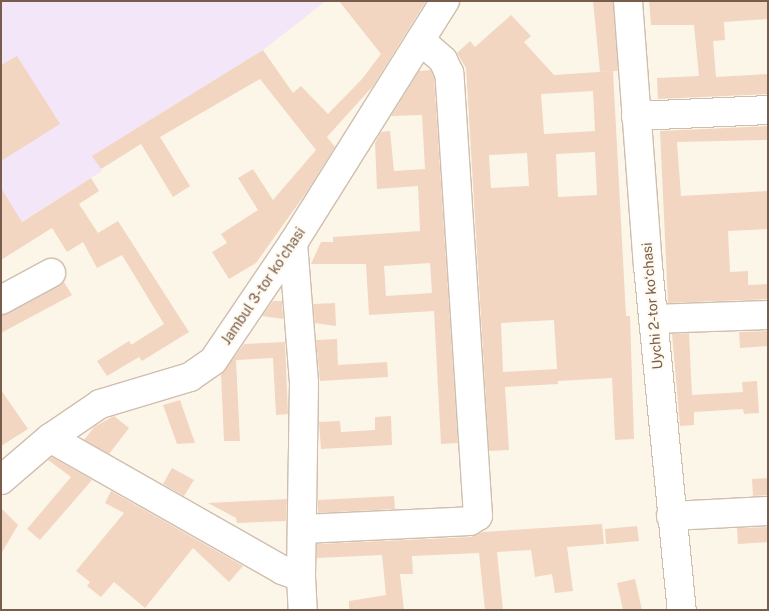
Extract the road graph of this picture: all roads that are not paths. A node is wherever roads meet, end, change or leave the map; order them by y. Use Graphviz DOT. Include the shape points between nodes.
graph roads {
  1 [pos="446,1"];
  2 [pos="628,1"];
  3 [pos="420,40"];
  4 [pos="768,110"];
  5 [pos="636,116"];
  6 [pos="293,243"];
  7 [pos="51,273"];
  8 [pos="1,300"];
  9 [pos="768,315"];
  10 [pos="653,320"];
  11 [pos="50,438"];
  12 [pos="1,480"];
  13 [pos="768,511"];
  14 [pos="671,516"];
  15 [pos="303,530"];
  16 [pos="300,577"];
  17 [pos="303,610"];
  18 [pos="682,610"];
  1 -- 3 [label="street, Jambul 3-tor koʻchasi"];
  2 -- 5 [label="street, Uychi 2-tor koʻchasi"];
  3 -- 6 [label="street, Jambul 3-tor koʻchasi"];
  3 -- 15 [label="street" via="444,60 449,73 478,516 470,521"];
  4 -- 5 [label="street"];
  5 -- 10 [label="street, Uychi 2-tor koʻchasi"];
  6 -- 11 [label="street, Jambul 3-tor koʻchasi" via="212,361 190,377 100,404"];
  6 -- 15 [label="street" via="304,383"];
  7 -- 8 [label="street"];
  9 -- 10 [label="street"];
  10 -- 14 [label="street, Uychi 2-tor koʻchasi"];
  11 -- 12 [label="street, Jambul 3-tor koʻchasi"];
  11 -- 16 [label="street" via="282,570"];
  13 -- 14 [label="street"];
  14 -- 18 [label="street, Uychi 2-tor koʻchasi"];
  15 -- 16 [label="street"];
  16 -- 17 [label="street"];
}
